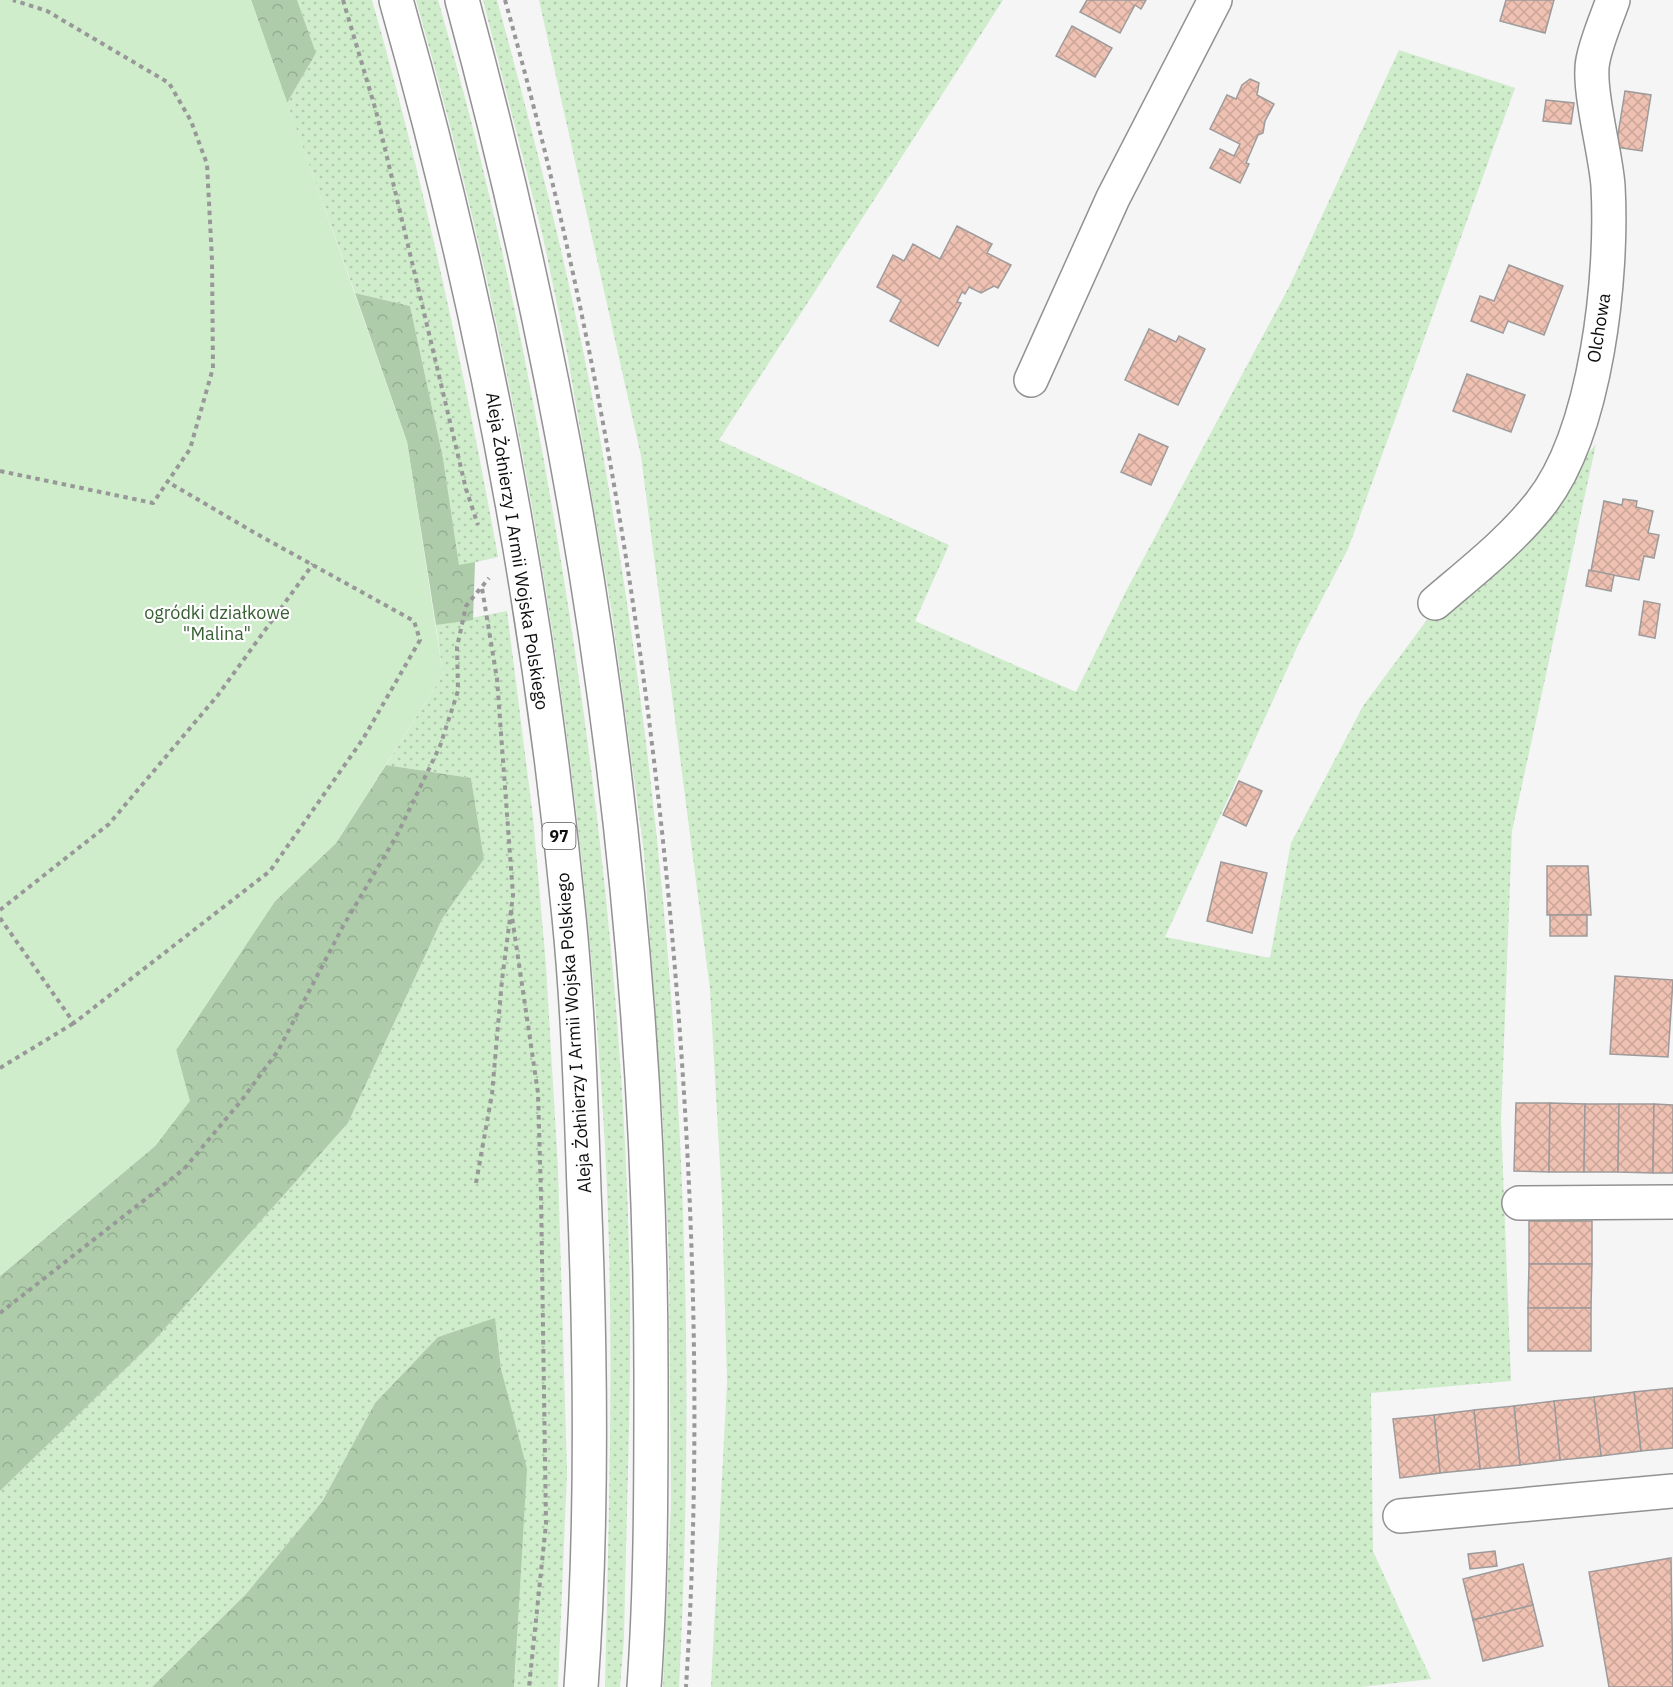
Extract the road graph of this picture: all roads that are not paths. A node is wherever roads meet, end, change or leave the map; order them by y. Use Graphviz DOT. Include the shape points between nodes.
graph roads {
  1 [pos="396,0"];
  2 [pos="462,0"];
  3 [pos="1215,0"];
  4 [pos="1613,0"];
  5 [pos="1031,380"];
  6 [pos="1435,603"];
  7 [pos="1673,1202"];
  8 [pos="1519,1203"];
  9 [pos="1673,1491"];
  10 [pos="1400,1516"];
  11 [pos="581,1687"];
  12 [pos="644,1687"];
  1 -- 11 [label="main road, Aleja Żołnierzy I Armii Wojska Polskiego / 97" via="440,162 494,406 537,662 569,917 590,1317"];
  2 -- 12 [label="main road" via="528,267 564,442 613,760 641,1038 647,1170 651,1422"];
  3 -- 5 [label="main road" via="1113,198"];
  4 -- 6 [label="main road, Olchowa" via="1592,62 1607,166 1611,230 1599,343 1580,420 1562,470 1540,503 1507,540"];
  7 -- 8 [label="main road"];
  9 -- 10 [label="main road"];
}
